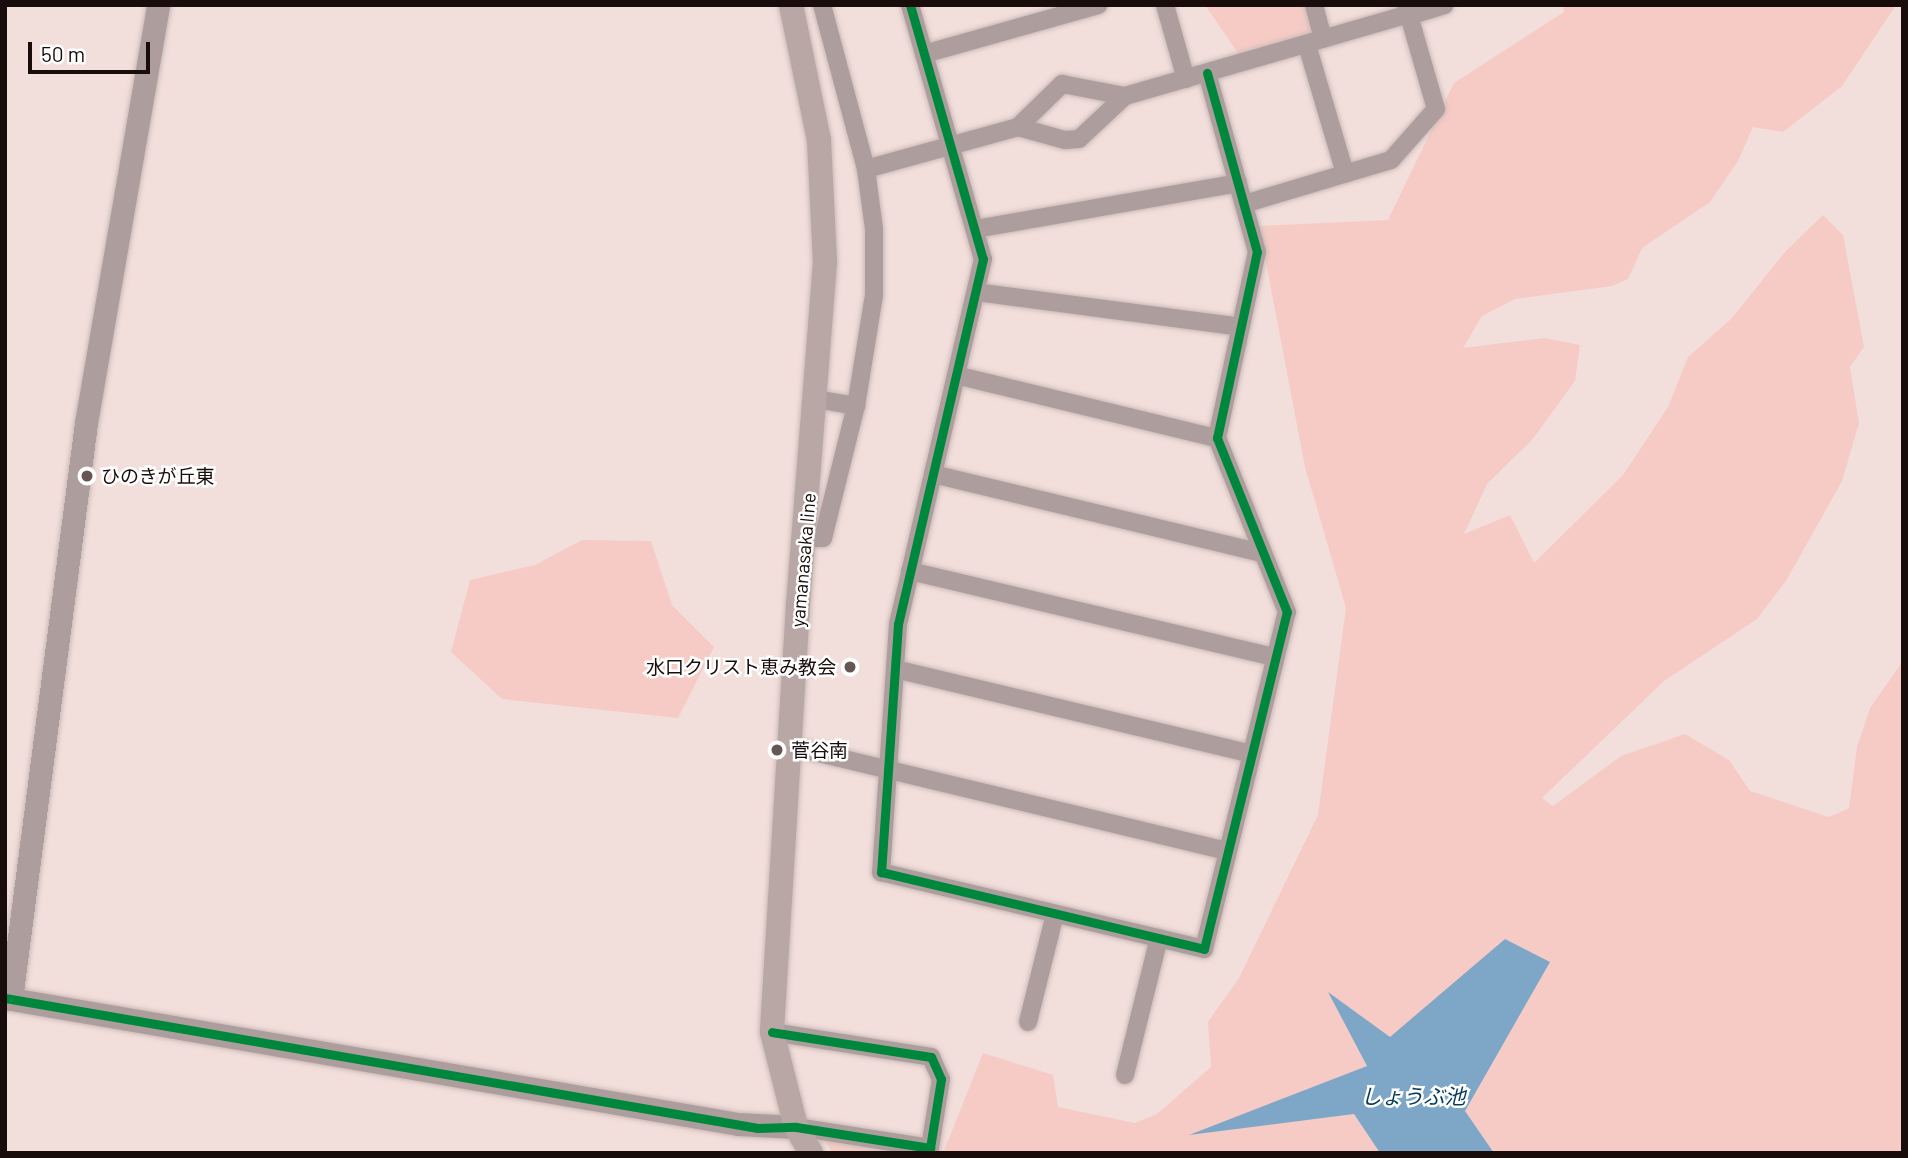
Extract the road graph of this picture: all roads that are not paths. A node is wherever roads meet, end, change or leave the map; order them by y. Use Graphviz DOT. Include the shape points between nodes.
graph roads {
  1 [pos="158,5"];
  2 [pos="790,5"];
  3 [pos="822,5"];
  4 [pos="910,5"];
  5 [pos="1164,5"];
  6 [pos="1314,5"];
  7 [pos="1444,5"];
  8 [pos="1088,7"];
  9 [pos="1408,12"];
  10 [pos="1315,42"];
  11 [pos="924,54"];
  12 [pos="1207,73"];
  13 [pos="1186,79"];
  14 [pos="1125,96"];
  15 [pos="1018,127"];
  16 [pos="950,146"];
  17 [pos="866,169"];
  18 [pos="1345,173"];
  19 [pos="1238,183"];
  20 [pos="1244,204"];
  21 [pos="975,229"];
  22 [pos="976,292"];
  23 [pos="1241,327"];
  24 [pos="956,376"];
  25 [pos="816,399"];
  26 [pos="856,406"];
  27 [pos="1217,438"];
  28 [pos="933,474"];
  29 [pos="804,538"];
  30 [pos="1263,553"];
  31 [pos="910,571"];
  32 [pos="1275,657"];
  33 [pos="895,670"];
  34 [pos="790,746"];
  35 [pos="1251,754"];
  36 [pos="886,769"];
  37 [pos="1228,852"];
  38 [pos="1055,914"];
  39 [pos="1159,938"];
  40 [pos="8,998"];
  41 [pos="1028,1022"];
  42 [pos="772,1032"];
  43 [pos="1125,1075"];
  44 [pos="796,1127"];
  45 [pos="811,1153"];
  1 -- 40 [label="street" via="88,410"];
  2 -- 25 [label="main road, yamanasaka line" via="812,97 824,188 825,262"];
  3 -- 17 [label="street"];
  4 -- 11 [label="street"];
  5 -- 13 [label="street"];
  6 -- 10 [label="street"];
  7 -- 9 [label="street"];
  8 -- 11 [label="street"];
  9 -- 10 [label="street"];
  9 -- 18 [label="street" via="1436,109 1391,160"];
  10 -- 12 [label="street"];
  10 -- 18 [label="street"];
  11 -- 16 [label="street"];
  12 -- 13 [label="street"];
  12 -- 19 [label="street"];
  13 -- 14 [label="street"];
  14 -- 15 [label="street" via="1062,85"];
  14 -- 15 [label="street" via="1079,139 1065,140"];
  15 -- 16 [label="street"];
  16 -- 17 [label="street"];
  16 -- 21 [label="street"];
  17 -- 26 [label="street" via="874,229 874,295"];
  18 -- 20 [label="street"];
  19 -- 20 [label="street"];
  19 -- 21 [label="street"];
  20 -- 23 [label="street" via="1257,251"];
  21 -- 22 [label="street" via="983,259"];
  22 -- 23 [label="street"];
  22 -- 24 [label="street"];
  23 -- 27 [label="street"];
  24 -- 27 [label="street"];
  24 -- 28 [label="street"];
  25 -- 26 [label="street"];
  25 -- 29 [label="main road, yamanasaka line"];
  26 -- 29 [label="street" via="823,538"];
  27 -- 30 [label="street"];
  28 -- 30 [label="street"];
  28 -- 31 [label="street"];
  29 -- 34 [label="main road, yamanasaka line"];
  30 -- 32 [label="street" via="1287,612"];
  31 -- 32 [label="street"];
  31 -- 33 [label="street" via="898,624"];
  32 -- 35 [label="street"];
  33 -- 35 [label="street"];
  33 -- 36 [label="street"];
  34 -- 36 [label="street"];
  34 -- 42 [label="main road, yamanasaka line"];
  35 -- 37 [label="street"];
  36 -- 37 [label="street"];
  36 -- 38 [label="street" via="881,872"];
  37 -- 39 [label="street" via="1204,949"];
  38 -- 39 [label="street"];
  38 -- 41 [label="street"];
  39 -- 43 [label="street"];
  40 -- 44 [label="street" via="748,1126"];
  42 -- 44 [label="main road, yamanasaka line"];
  42 -- 44 [label="street" via="931,1057 941,1079 930,1148"];
  44 -- 45 [label="main road, yamanasaka line"];
}
